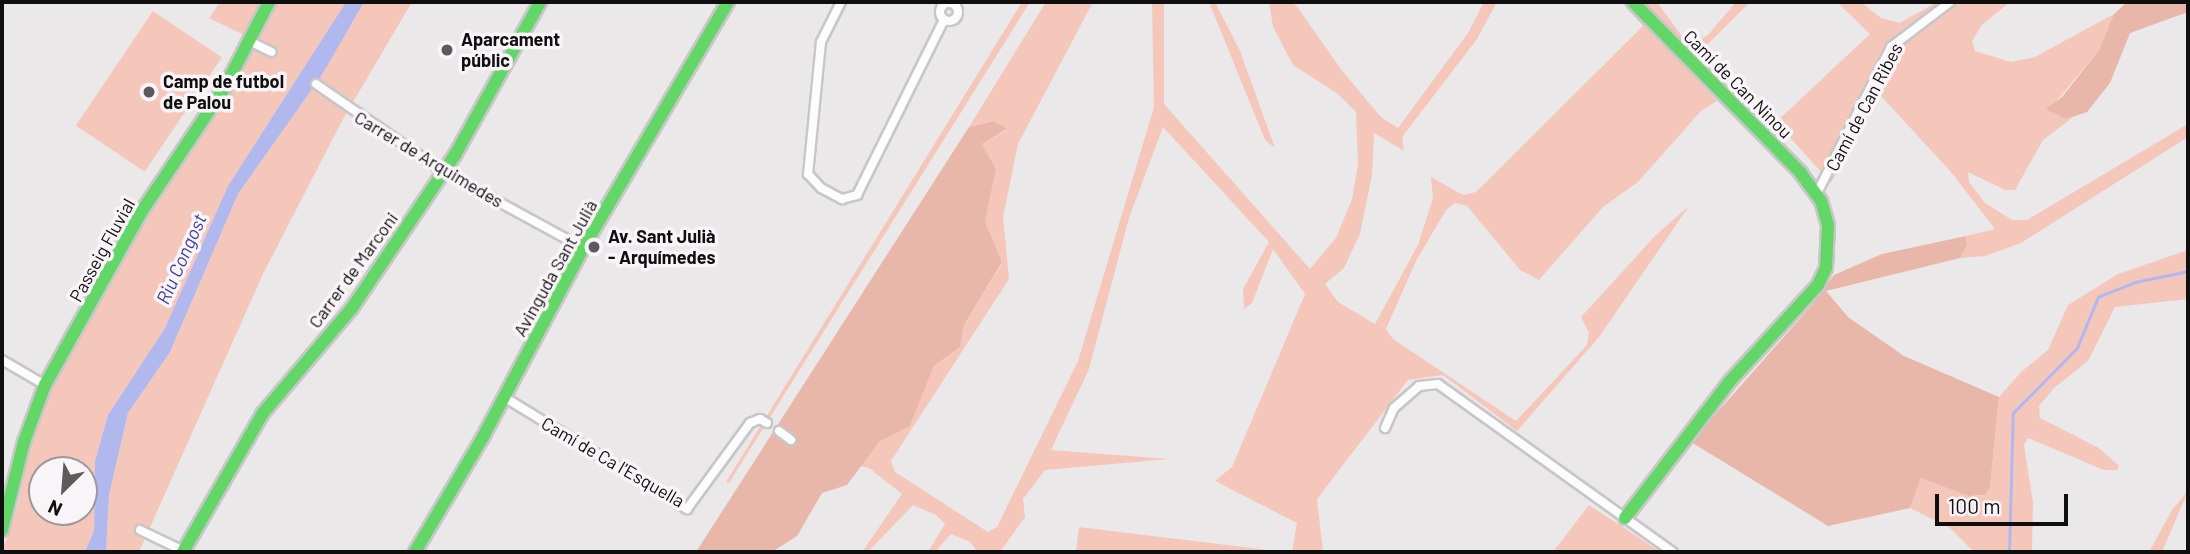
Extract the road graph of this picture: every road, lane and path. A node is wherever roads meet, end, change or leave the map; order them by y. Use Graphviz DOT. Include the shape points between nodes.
graph roads {
  1 [pos="269,2"];
  2 [pos="540,2"];
  3 [pos="728,2"];
  4 [pos="841,2"];
  5 [pos="1633,2"];
  6 [pos="1950,2"];
  7 [pos="944,3"];
  8 [pos="944,20"];
  9 [pos="249,41"];
  10 [pos="272,52"];
  11 [pos="316,84"];
  12 [pos="442,171"];
  13 [pos="1817,193"];
  14 [pos="583,248"];
  15 [pos="2,360"];
  16 [pos="45,385"];
  17 [pos="504,397"];
  18 [pos="767,423"];
  19 [pos="1385,428"];
  20 [pos="779,431"];
  21 [pos="791,440"];
  22 [pos="1625,518"];
  23 [pos="2,530"];
  24 [pos="140,530"];
  25 [pos="184,552"];
  26 [pos="415,552"];
  27 [pos="1673,552"];
  1 -- 9 [label="street, Passeig Fluvial"];
  2 -- 12 [label="street, Carrer de Marconi"];
  3 -- 14 [label="street, Avinguda Sant Julià"];
  4 -- 8 [label="street" via="821,42 808,174 821,188 842,199 856,195"];
  5 -- 13 [label="street, Camí de Can Ninou"];
  6 -- 13 [label="street, Camí de Can Ribes" via="1891,47"];
  7 -- 8 [label="street" via="940,12"];
  7 -- 8 [label="street" via="954,5 959,13 953,21"];
  9 -- 10 [label="street"];
  9 -- 16 [label="street, Passeig Fluvial" via="218,97 140,214"];
  11 -- 12 [label="street, Carrer de Arquimedes"];
  12 -- 14 [label="street, Carrer de Arquimedes"];
  12 -- 25 [label="street, Carrer de Marconi" via="352,308 263,413"];
  13 -- 22 [label="street" via="1828,225 1822,280 1731,380"];
  14 -- 17 [label="street, Avinguda Sant Julià"];
  15 -- 16 [label="street"];
  16 -- 23 [label="street, Passeig Fluvial" via="24,442"];
  17 -- 18 [label="street, Camí de Ca l'Esquella" via="687,509 750,423 760,419"];
  17 -- 26 [label="street, Avinguda Sant Julià"];
  19 -- 22 [label="street" via="1394,408 1419,386 1438,384"];
  20 -- 21 [label="street"];
  22 -- 27 [label="street"];
  24 -- 25 [label="street"];
}
